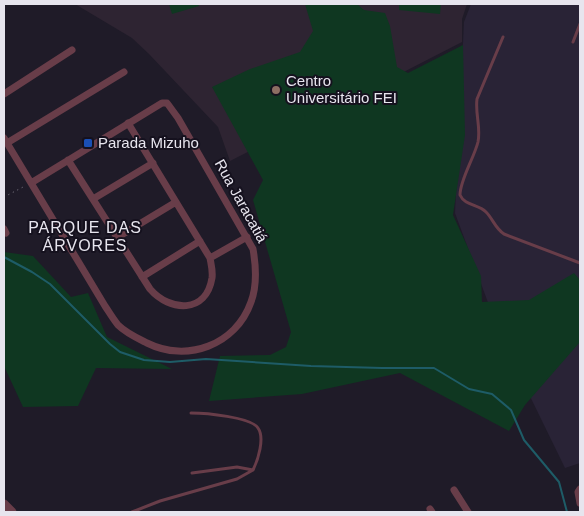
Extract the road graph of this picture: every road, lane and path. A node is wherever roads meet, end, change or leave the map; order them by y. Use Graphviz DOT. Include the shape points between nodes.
graph roads {
  1 [pos="580,24"];
  2 [pos="503,37"];
  3 [pos="573,42"];
  4 [pos="72,50"];
  5 [pos="124,72"];
  6 [pos="4,94"];
  7 [pos="128,123"];
  8 [pos="5,141"];
  9 [pos="68,160"];
  10 [pos="153,163"];
  11 [pos="31,183"];
  12 [pos="4,197"];
  13 [pos="94,200"];
  14 [pos="176,202"];
  15 [pos="118,237"];
  16 [pos="247,237"];
  17 [pos="200,241"];
  18 [pos="210,258"];
  19 [pos="580,263"];
  20 [pos="142,277"];
  21 [pos="191,413"];
  22 [pos="253,470"];
  23 [pos="192,473"];
  24 [pos="580,489"];
  25 [pos="454,490"];
  26 [pos="580,503"];
  27 [pos="4,504"];
  28 [pos="12,512"];
  29 [pos="132,512"];
  30 [pos="468,512"];
  1 -- 3 [label="lane"];
  2 -- 19 [label="lane" via="477,99 478,142 460,195 464,201 486,212 504,234"];
  4 -- 6 [label="street"];
  5 -- 8 [label="street"];
  7 -- 9 [label="street"];
  7 -- 10 [label="street"];
  7 -- 16 [label="street, Rua Jaracatiá" via="164,103 178,118"];
  8 -- 11 [label="street, Rua Jaracatiá"];
  9 -- 11 [label="street"];
  9 -- 13 [label="street"];
  10 -- 13 [label="street"];
  10 -- 14 [label="street"];
  11 -- 12 [label="path"];
  11 -- 16 [label="street, Rua Jaracatiá" via="118,325 164,351 194,351 207,347 235,329 244,318 251,302 255,276 253,249"];
  13 -- 15 [label="street"];
  14 -- 15 [label="street"];
  14 -- 17 [label="street"];
  15 -- 20 [label="street"];
  16 -- 18 [label="street"];
  17 -- 18 [label="street"];
  17 -- 20 [label="street"];
  18 -- 20 [label="street" via="210,285 192,304 168,304 155,295"];
  21 -- 22 [label="lane" via="233,418 256,426 260,439"];
  22 -- 23 [label="lane" via="237,467"];
  22 -- 29 [label="lane" via="237,479"];
  24 -- 26 [label="street"];
  25 -- 30 [label="street"];
  27 -- 28 [label="street"];
}
